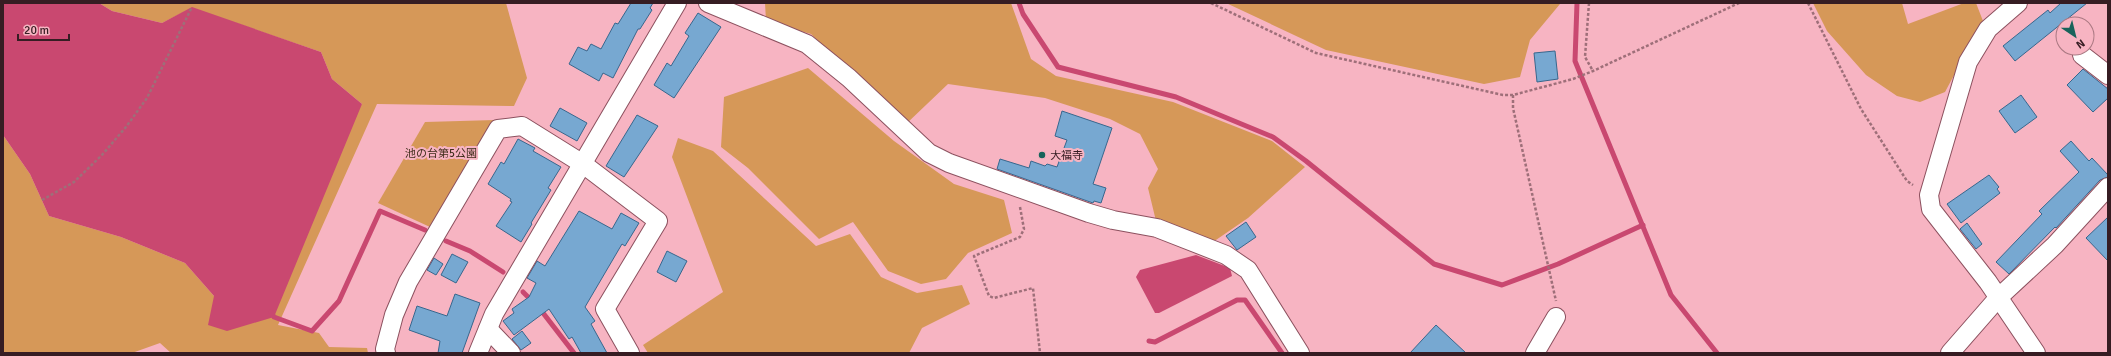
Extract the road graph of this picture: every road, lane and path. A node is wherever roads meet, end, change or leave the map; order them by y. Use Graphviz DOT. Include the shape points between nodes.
graph roads {
  1 [pos="677,3"];
  2 [pos="708,3"];
  3 [pos="1211,3"];
  4 [pos="1589,3"];
  5 [pos="1739,3"];
  6 [pos="1808,3"];
  7 [pos="2018,3"];
  8 [pos="192,8"];
  9 [pos="2083,56"];
  10 [pos="1593,71"];
  11 [pos="2108,75"];
  12 [pos="1513,95"];
  13 [pos="582,164"];
  14 [pos="1017,187"];
  15 [pos="2108,187"];
  16 [pos="1930,195"];
  17 [pos="42,200"];
  18 [pos="1998,298"];
  19 [pos="1556,317"];
  20 [pos="488,329"];
  21 [pos="386,353"];
  22 [pos="478,353"];
  23 [pos="511,353"];
  24 [pos="630,353"];
  25 [pos="1040,353"];
  26 [pos="1300,353"];
  27 [pos="1534,353"];
  28 [pos="1950,353"];
  29 [pos="2036,353"];
  1 -- 13 [label="street"];
  2 -- 14 [label="street" via="808,44 849,78 929,153 949,163"];
  3 -- 12 [label="path" via="1316,53"];
  4 -- 10 [label="path" via="1585,57"];
  5 -- 10 [label="path"];
  6 -- 16 [label="path" via="1873,129 1908,181"];
  7 -- 16 [label="street" via="1988,30 1968,62"];
  8 -- 17 [label="path" via="147,98 126,127 74,182"];
  9 -- 11 [label="street"];
  10 -- 12 [label="path"];
  12 -- 19 [label="path" via="1513,108 1557,304"];
  13 -- 20 [label="street" via="494,314"];
  13 -- 21 [label="street" via="522,126 498,129 408,282 394,315"];
  13 -- 24 [label="street" via="658,221 605,309"];
  14 -- 25 [label="path" via="1023,234 974,256 989,296 994,298 1033,288"];
  14 -- 26 [label="street" via="1089,213 1157,228 1236,261 1248,270"];
  15 -- 18 [label="street" via="2055,245"];
  16 -- 18 [label="street" via="1931,209"];
  18 -- 28 [label="street"];
  18 -- 29 [label="street"];
  19 -- 27 [label="street"];
  20 -- 22 [label="street"];
  20 -- 23 [label="street"];
}
